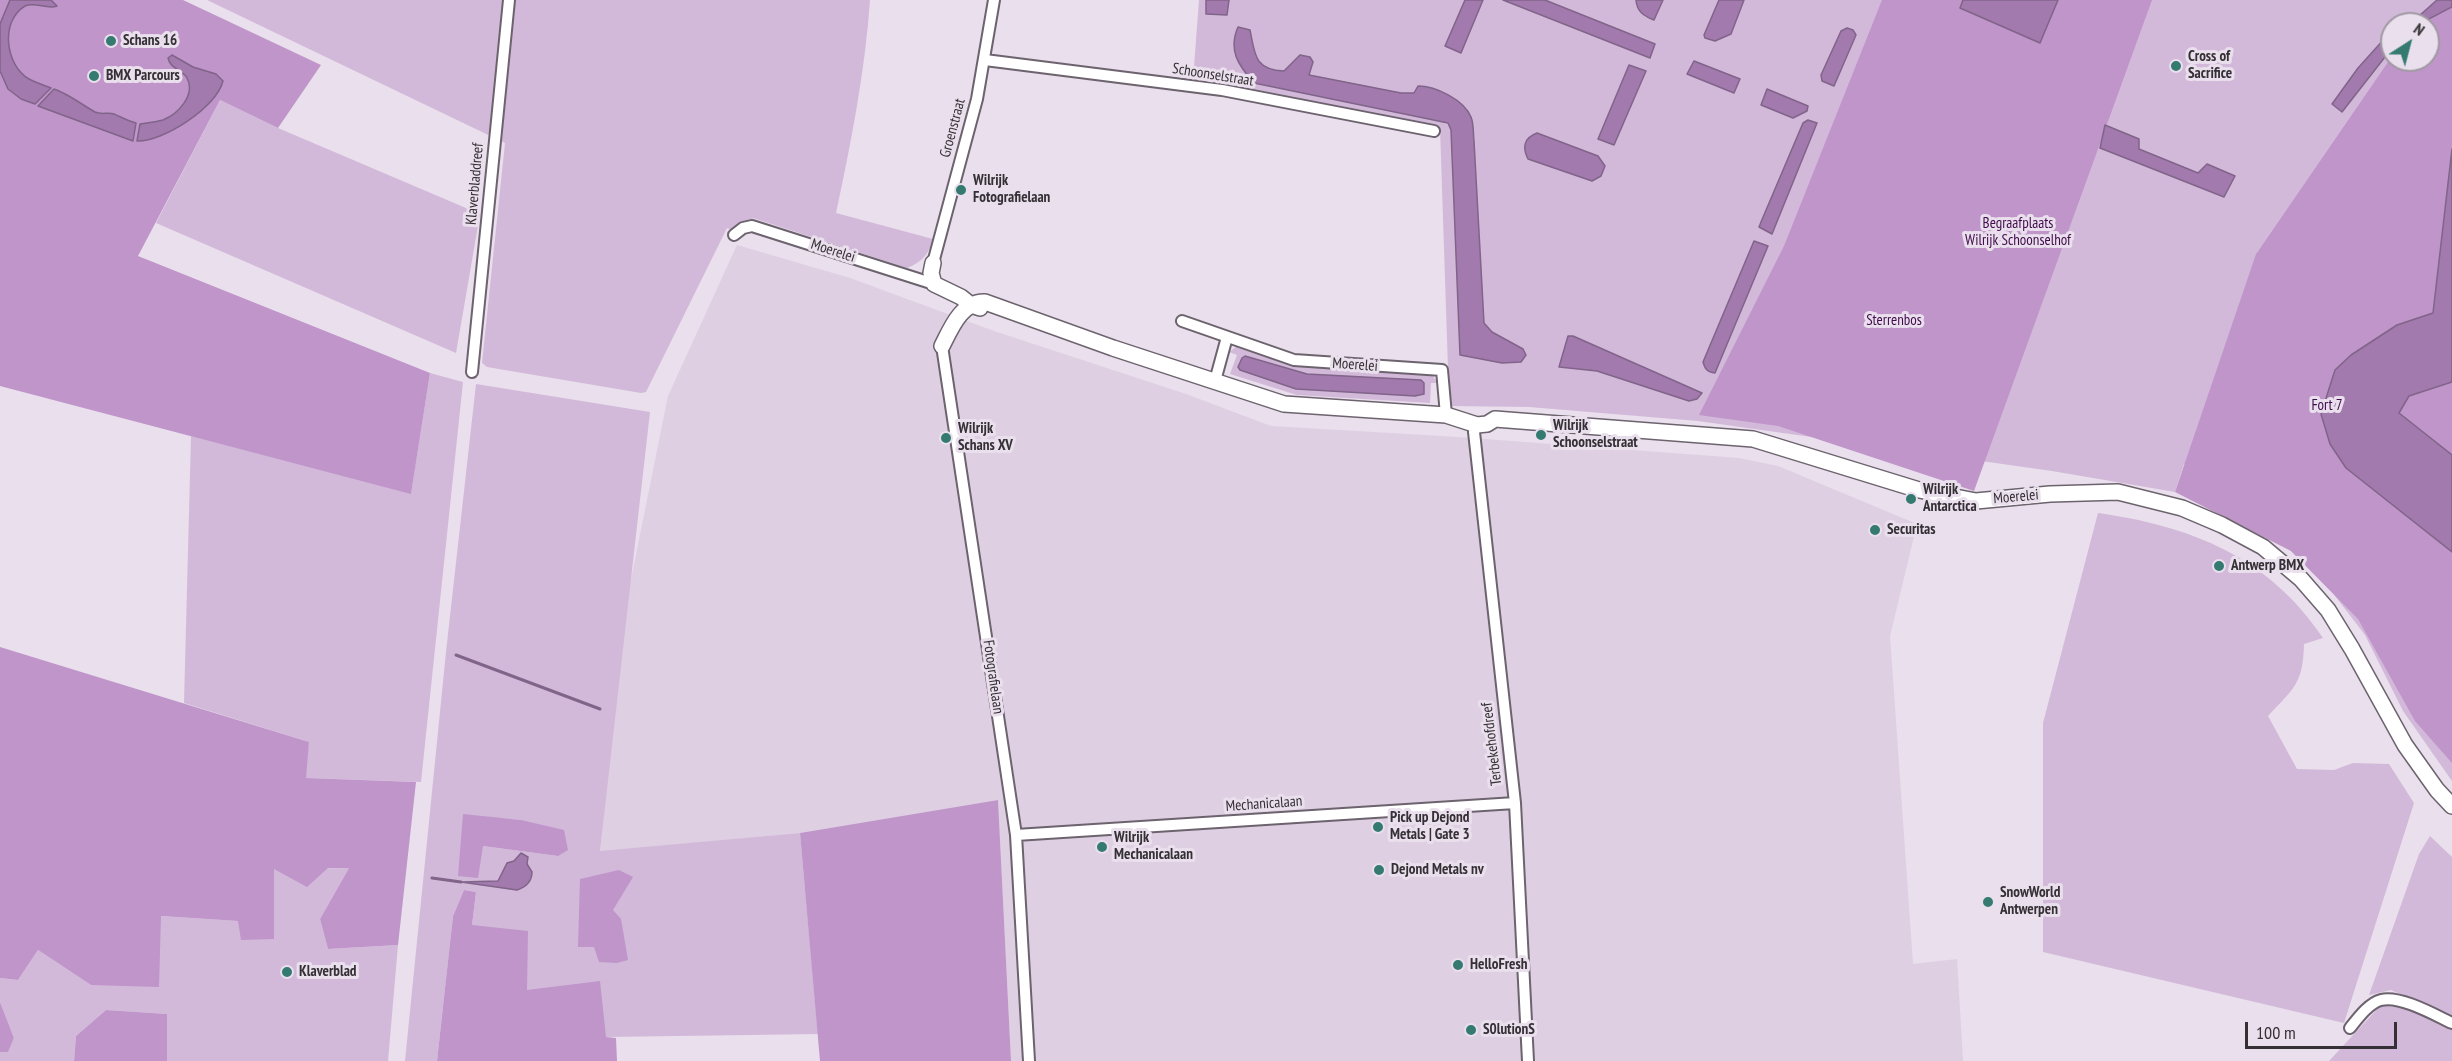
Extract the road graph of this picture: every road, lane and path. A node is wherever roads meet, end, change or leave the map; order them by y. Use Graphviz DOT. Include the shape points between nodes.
graph roads {
  1 [pos="509,0"];
  2 [pos="994,0"];
  3 [pos="985,60"];
  4 [pos="1434,131"];
  5 [pos="734,235"];
  6 [pos="933,263"];
  7 [pos="934,285"];
  8 [pos="971,305"];
  9 [pos="1182,321"];
  10 [pos="1227,337"];
  11 [pos="942,346"];
  12 [pos="472,372"];
  13 [pos="1215,381"];
  14 [pos="1446,415"];
  15 [pos="1477,425"];
  16 [pos="1515,803"];
  17 [pos="2452,806"];
  18 [pos="1016,836"];
  19 [pos="2452,1023"];
  20 [pos="2350,1028"];
  21 [pos="1029,1061"];
  22 [pos="1528,1061"];
  1 -- 12 [label="street, Klaverbladdreef"];
  2 -- 3 [label="street, Groenstraat"];
  3 -- 4 [label="street, Schoonselstraat" via="1222,90"];
  3 -- 6 [label="street, Groenstraat"];
  5 -- 7 [label="street, Moerelei" via="743,228 763,228"];
  6 -- 7 [label="street"];
  7 -- 8 [label="street, Moerelei"];
  8 -- 11 [label="street, Fotografielaan" via="961,313"];
  8 -- 13 [label="street, Moerelei" via="985,302"];
  9 -- 10 [label="street, Moerelei"];
  10 -- 13 [label="street"];
  10 -- 14 [label="street, Moerelei" via="1294,360 1442,370"];
  11 -- 18 [label="street, Fotografielaan"];
  13 -- 14 [label="street, Moerelei" via="1284,404"];
  14 -- 15 [label="street, Moerelei"];
  15 -- 16 [label="street, Terbekehofdreef" via="1474,432"];
  15 -- 17 [label="street, Moerelei" via="1495,419 1753,439 1919,490 1976,501 2118,492 2182,508 2263,547 2301,579 2328,610 2405,745"];
  16 -- 18 [label="street, Mechanicalaan"];
  16 -- 22 [label="street, Terbekehofdreef"];
  18 -- 21 [label="street, Fotografielaan"];
  19 -- 20 [label="street" via="2412,1005 2382,999"];
}
